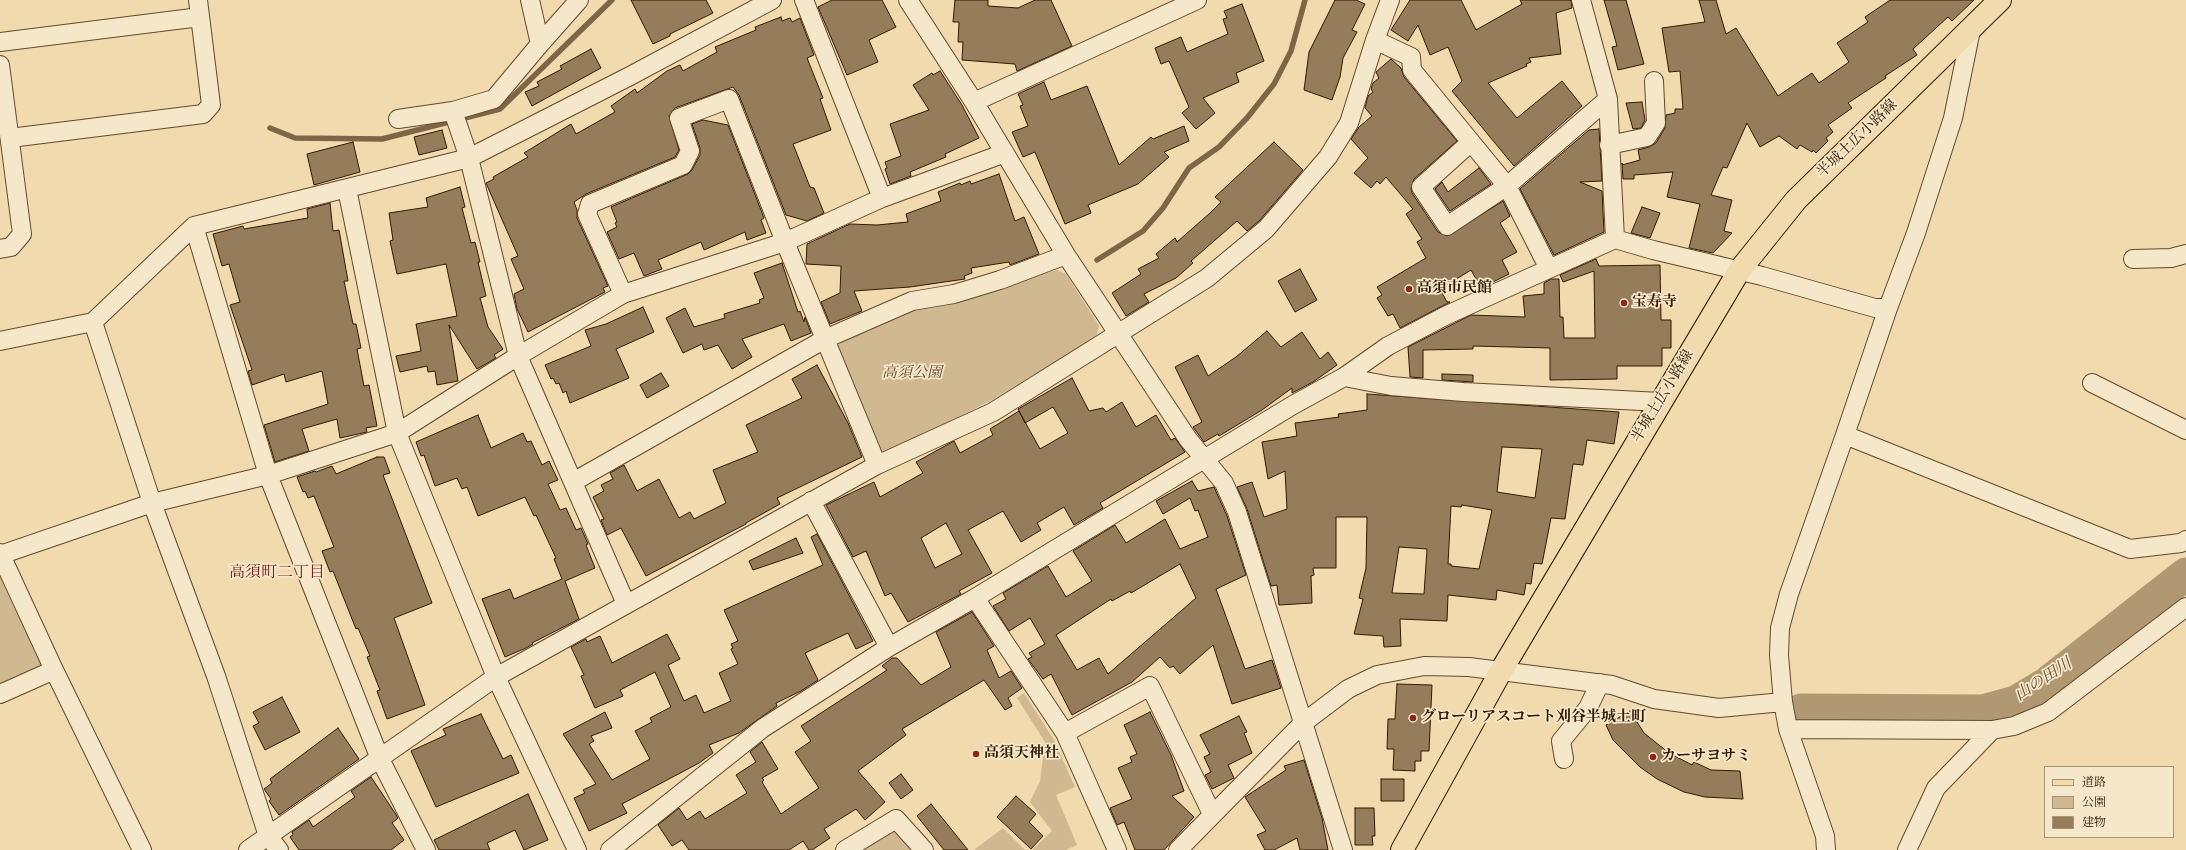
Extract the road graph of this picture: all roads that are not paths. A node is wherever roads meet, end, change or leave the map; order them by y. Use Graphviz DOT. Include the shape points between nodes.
graph roads {
  1 [pos="530,0"];
  2 [pos="579,0"];
  3 [pos="772,0"];
  4 [pos="804,0"];
  5 [pos="908,0"];
  6 [pos="1197,0"];
  7 [pos="1390,0"];
  8 [pos="1582,0"];
  9 [pos="1992,3"];
  10 [pos="199,8"];
  11 [pos="1971,30"];
  12 [pos="1375,40"];
  13 [pos="0,42"];
  14 [pos="540,44"];
  15 [pos="0,65"];
  16 [pos="1654,81"];
  17 [pos="1608,99"];
  18 [pos="974,102"];
  19 [pos="453,111"];
  20 [pos="398,119"];
  21 [pos="10,138"];
  22 [pos="1471,142"];
  23 [pos="1609,144"];
  24 [pos="1005,153"];
  25 [pos="468,158"];
  26 [pos="1507,186"];
  27 [pos="347,189"];
  28 [pos="882,198"];
  29 [pos="194,226"];
  30 [pos="1615,239"];
  31 [pos="785,242"];
  32 [pos="0,250"];
  33 [pos="2186,254"];
  34 [pos="1066,255"];
  35 [pos="2133,258"];
  36 [pos="1548,267"];
  37 [pos="1739,271"];
  38 [pos="623,294"];
  39 [pos="1888,308"];
  40 [pos="92,322"];
  41 [pos="1118,333"];
  42 [pos="825,339"];
  43 [pos="0,340"];
  44 [pos="518,356"];
  45 [pos="1344,377"];
  46 [pos="2092,383"];
  47 [pos="1662,402"];
  48 [pos="2186,430"];
  49 [pos="397,433"];
  50 [pos="1845,435"];
  51 [pos="1205,460"];
  52 [pos="877,465"];
  53 [pos="268,475"];
  54 [pos="573,482"];
  55 [pos="811,501"];
  56 [pos="152,503"];
  57 [pos="2186,540"];
  58 [pos="0,554"];
  59 [pos="975,598"];
  60 [pos="626,604"];
  61 [pos="2186,607"];
  62 [pos="889,646"];
  63 [pos="54,670"];
  64 [pos="1500,671"];
  65 [pos="496,677"];
  66 [pos="1600,684"];
  67 [pos="0,694"];
  68 [pos="1783,702"];
  69 [pos="1303,723"];
  70 [pos="1788,728"];
  71 [pos="1992,730"];
  72 [pos="1065,733"];
  73 [pos="1564,758"];
  74 [pos="380,759"];
  75 [pos="1212,814"];
  76 [pos="274,843"];
  77 [pos="142,850"];
  78 [pos="248,850"];
  79 [pos="426,850"];
  80 [pos="577,850"];
  81 [pos="610,850"];
  82 [pos="845,850"];
  83 [pos="924,850"];
  84 [pos="1117,850"];
  85 [pos="1178,850"];
  86 [pos="1343,850"];
  87 [pos="1402,850"];
  88 [pos="1826,850"];
  89 [pos="1907,850"];
  1 -- 14 [label="street"];
  2 -- 14 [label="street"];
  3 -- 25 [label="street" via="636,73"];
  4 -- 28 [label="street"];
  5 -- 18 [label="street"];
  6 -- 18 [label="street"];
  7 -- 12 [label="street"];
  8 -- 17 [label="street"];
  9 -- 11 [label="main road, 半城土広小路線"];
  10 -- 13 [label="street"];
  10 -- 21 [label="street" via="211,104 203,114"];
  11 -- 37 [label="main road, 半城土広小路線" via="1796,200"];
  11 -- 39 [label="street" via="1953,118 1916,233"];
  12 -- 22 [label="street" via="1411,57 1412,70"];
  12 -- 41 [label="street" via="1349,123 1328,157 1266,229 1206,278"];
  14 -- 19 [label="street" via="494,99"];
  15 -- 21 [label="street"];
  16 -- 23 [label="street" via="1656,123 1647,137"];
  17 -- 23 [label="street"];
  17 -- 26 [label="street"];
  18 -- 24 [label="street"];
  19 -- 20 [label="street"];
  19 -- 25 [label="street"];
  21 -- 32 [label="street" via="22,234 11,247"];
  22 -- 26 [label="street"];
  22 -- 26 [label="street" via="1422,186 1447,226"];
  23 -- 30 [label="street"];
  24 -- 28 [label="street"];
  24 -- 34 [label="street"];
  25 -- 27 [label="street"];
  25 -- 44 [label="street"];
  26 -- 36 [label="street"];
  27 -- 29 [label="street"];
  27 -- 49 [label="street"];
  28 -- 31 [label="street"];
  29 -- 40 [label="street"];
  29 -- 53 [label="street"];
  30 -- 36 [label="street"];
  30 -- 37 [label="street"];
  31 -- 38 [label="street"];
  31 -- 38 [label="street" via="729,99 679,118 690,151 683,165 590,204 587,214"];
  31 -- 42 [label="street"];
  33 -- 35 [label="street" via="2171,258"];
  34 -- 41 [label="street"];
  34 -- 42 [label="street" via="954,294 912,301"];
  36 -- 45 [label="street" via="1446,315 1388,346"];
  37 -- 39 [label="street" via="1875,308"];
  37 -- 47 [label="main road, 半城土広小路線"];
  38 -- 44 [label="street"];
  39 -- 50 [label="street"];
  40 -- 43 [label="street"];
  40 -- 56 [label="street"];
  41 -- 51 [label="street" via="1188,439"];
  41 -- 52 [label="street" via="992,412"];
  42 -- 52 [label="street"];
  42 -- 54 [label="street"];
  44 -- 49 [label="street"];
  44 -- 54 [label="street"];
  45 -- 47 [label="street" via="1398,386"];
  45 -- 51 [label="street" via="1293,405"];
  46 -- 48 [label="street"];
  47 -- 64 [label="main road, 半城土広小路線"];
  49 -- 53 [label="street"];
  49 -- 65 [label="street"];
  50 -- 57 [label="street" via="2130,549 2181,543"];
  50 -- 68 [label="street" via="1789,594 1780,628 1779,655"];
  51 -- 59 [label="street"];
  51 -- 69 [label="street" via="1224,483 1237,512"];
  52 -- 55 [label="street"];
  53 -- 56 [label="street"];
  53 -- 74 [label="street"];
  54 -- 60 [label="street"];
  55 -- 60 [label="street"];
  55 -- 62 [label="street"];
  56 -- 58 [label="street"];
  56 -- 76 [label="street"];
  58 -- 63 [label="street"];
  59 -- 62 [label="street"];
  59 -- 72 [label="street"];
  60 -- 65 [label="street"];
  61 -- 71 [label="street" via="2048,712 2014,726"];
  62 -- 81 [label="street" via="763,728"];
  63 -- 67 [label="street"];
  63 -- 77 [label="street"];
  64 -- 66 [label="street"];
  64 -- 69 [label="street" via="1424,666 1377,675 1348,689"];
  64 -- 87 [label="main road, 半城土広小路線"];
  65 -- 74 [label="street"];
  65 -- 80 [label="street"];
  66 -- 68 [label="street" via="1612,685 1654,699 1719,708"];
  66 -- 73 [label="street" via="1588,708 1561,741"];
  68 -- 70 [label="street"];
  69 -- 75 [label="street"];
  69 -- 86 [label="street"];
  70 -- 71 [label="street"];
  70 -- 88 [label="street" via="1825,836"];
  71 -- 89 [label="street" via="1936,788"];
  72 -- 75 [label="street" via="1150,686"];
  72 -- 84 [label="street"];
  74 -- 76 [label="street"];
  74 -- 79 [label="street"];
  75 -- 85 [label="street"];
  76 -- 78 [label="street"];
  82 -- 83 [label="street" via="896,819"];
}
